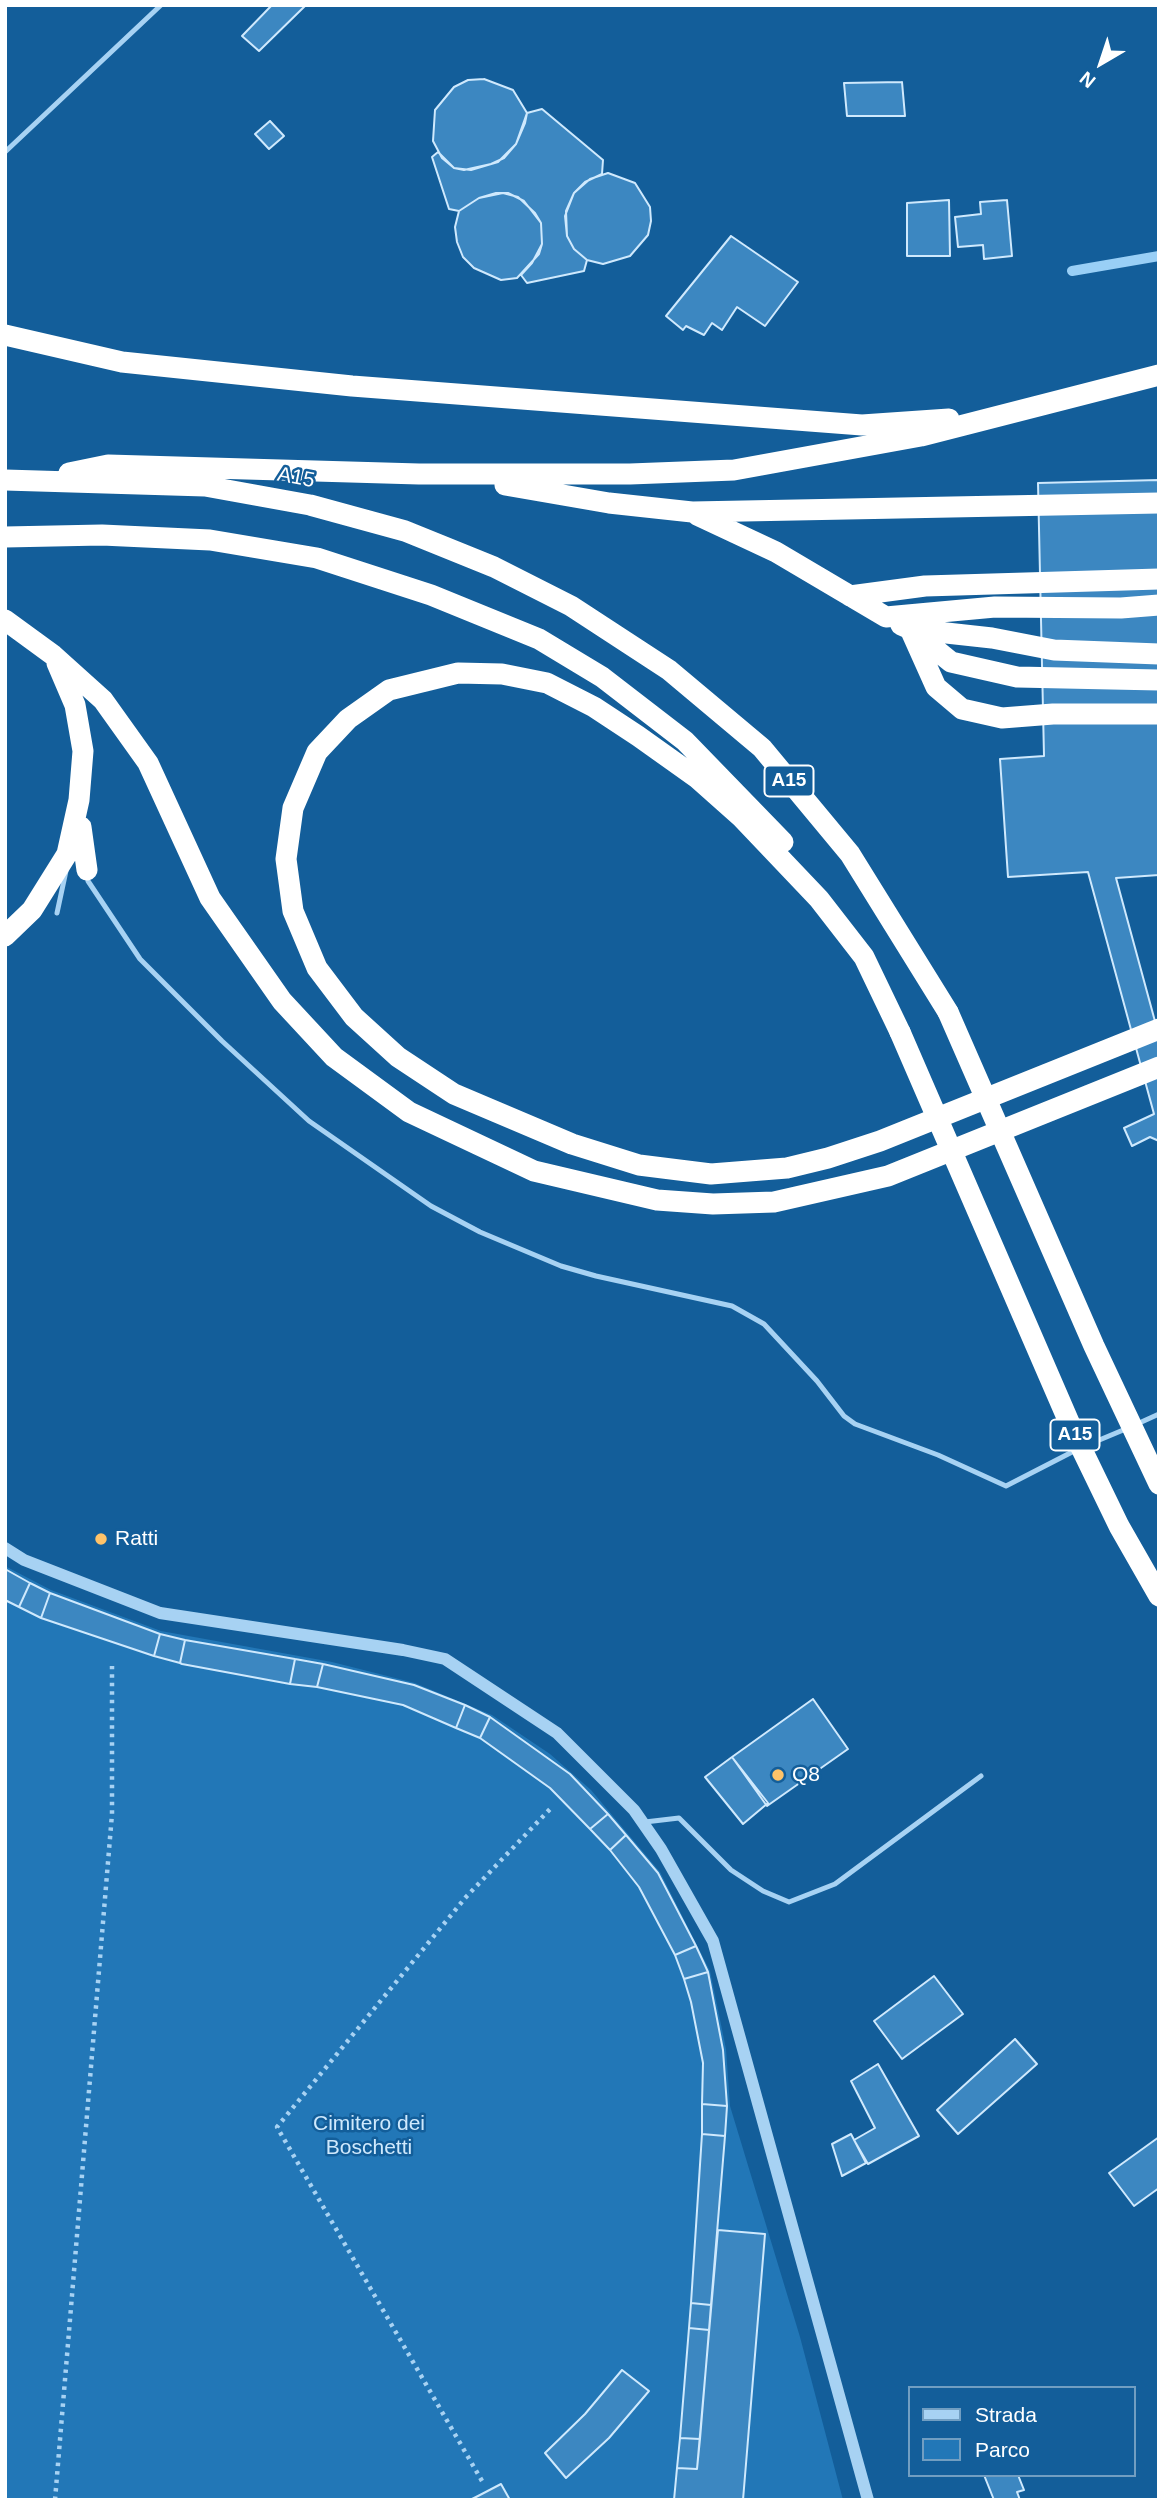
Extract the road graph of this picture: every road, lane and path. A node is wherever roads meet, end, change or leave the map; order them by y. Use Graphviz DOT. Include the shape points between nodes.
graph roads {
  1 [pos="161,5"];
  2 [pos="5,152"];
  3 [pos="9,334"];
  4 [pos="1159,375"];
  5 [pos="1014,414"];
  6 [pos="419,474"];
  7 [pos="39,479"];
  8 [pos="5,480"];
  9 [pos="1159,503"];
  10 [pos="692,512"];
  11 [pos="5,537"];
  12 [pos="1159,579"];
  13 [pos="850,596"];
  14 [pos="1159,605"];
  15 [pos="886,617"];
  16 [pos="5,620"];
  17 [pos="910,629"];
  18 [pos="1159,654"];
  19 [pos="53,655"];
  20 [pos="1159,680"];
  21 [pos="1159,714"];
  22 [pos="79,800"];
  23 [pos="68,854"];
  24 [pos="87,870"];
  25 [pos="57,914"];
  26 [pos="5,936"];
  27 [pos="864,957"];
  28 [pos="1159,1030"];
  29 [pos="1159,1067"];
  30 [pos="1159,1414"];
  31 [pos="1159,1484"];
  32 [pos="5,1548"];
  33 [pos="1159,1597"];
  34 [pos="112,1666"];
  35 [pos="981,1776"];
  36 [pos="552,1807"];
  37 [pos="642,1823"];
  38 [pos="482,2481"];
  39 [pos="54,2500"];
  40 [pos="868,2500"];
  1 -- 2 [label="lane"];
  3 -- 5 [label="highway" via="122,362 352,386 862,425"];
  4 -- 5 [label="highway"];
  5 -- 6 [label="highway" via="734,470"];
  6 -- 7 [label="highway" via="108,465"];
  6 -- 10 [label="highway"];
  7 -- 8 [label="highway, A15 / A15"];
  7 -- 31 [label="highway, A15 / A15, bridge" via="205,486 310,505 405,531 494,567 571,606 669,670 762,748 850,854 948,1012 1114,1392"];
  9 -- 10 [label="highway"];
  10 -- 13 [label="highway" via="776,552"];
  11 -- 27 [label="highway, A15 / A15" via="210,540 317,558 430,595 539,639 647,710 734,789 800,861"];
  12 -- 13 [label="highway" via="925,586"];
  13 -- 15 [label="highway"];
  14 -- 15 [label="highway" via="995,607"];
  15 -- 17 [label="highway"];
  16 -- 19 [label="highway"];
  17 -- 18 [label="highway" via="1054,650"];
  17 -- 20 [label="highway" via="951,662 1017,677"];
  17 -- 21 [label="highway" via="936,687 962,709 1002,718 1053,713"];
  19 -- 22 [label="highway" via="75,705 83,751"];
  19 -- 29 [label="highway" via="103,700 148,763 210,898 282,1001 326,1048 409,1112 534,1171 657,1200 774,1202 888,1176"];
  22 -- 23 [label="highway"];
  22 -- 24 [label="highway"];
  23 -- 25 [label="lane"];
  23 -- 26 [label="highway" via="32,910"];
  24 -- 30 [label="lane" via="88,881 141,959 309,1121 430,1206 480,1232 561,1266 732,1306 764,1324 855,1424 1006,1486 1063,1455"];
  27 -- 28 [label="highway" via="784,861 697,778 594,707 547,683 502,674 458,673 389,690 348,719 317,752 293,808 286,859 293,911 317,968 354,1017 398,1057 454,1094 572,1144 639,1164 711,1174 787,1168 828,1158"];
  27 -- 33 [label="highway, A15 / A15, bridge" via="1072,1429"];
  32 -- 37 [label="street" via="24,1560 160,1612 444,1659 557,1733"];
  34 -- 39 [label="path" via="111,1826"];
  35 -- 37 [label="lane" via="835,1884 789,1902 731,1870 679,1818"];
  36 -- 38 [label="path" via="466,1897 277,2127"];
  37 -- 40 [label="street" via="713,1941"];
}
